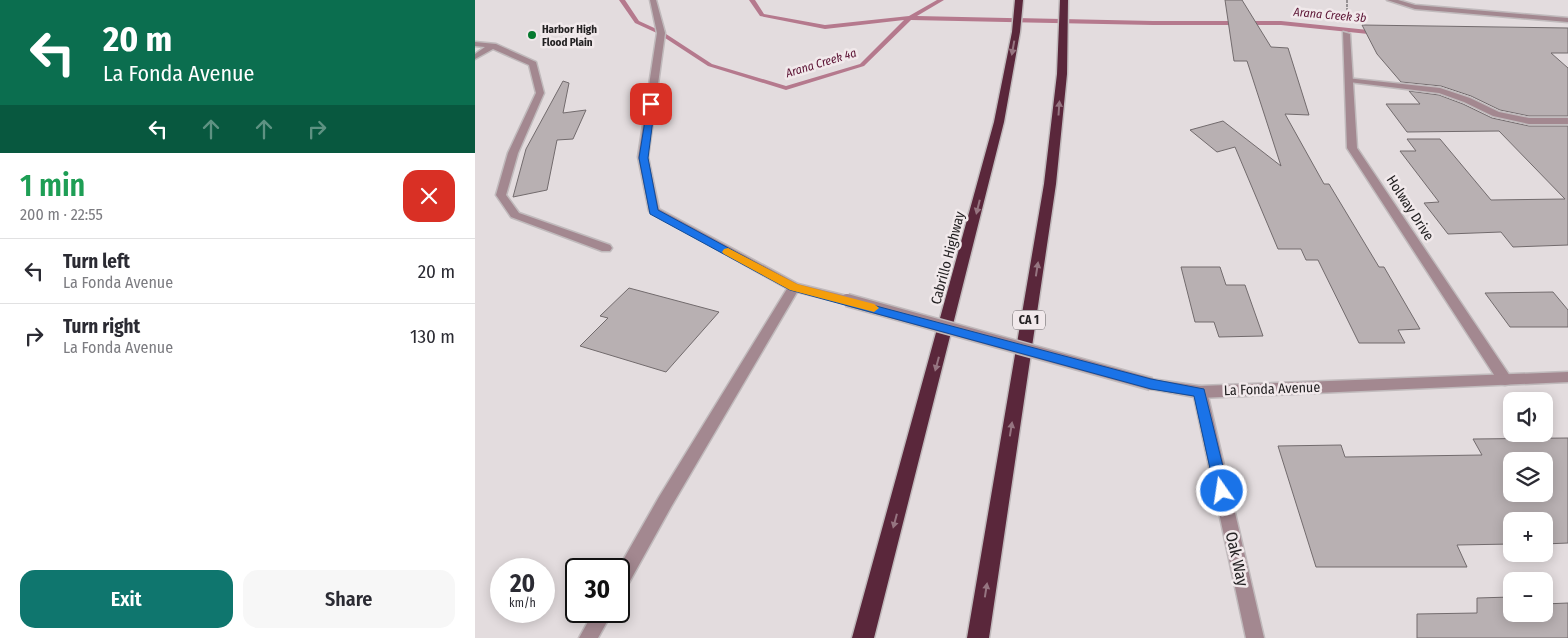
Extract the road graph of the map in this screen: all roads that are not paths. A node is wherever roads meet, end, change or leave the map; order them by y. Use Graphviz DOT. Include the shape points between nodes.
graph roads {
  1 [pos="653,0"];
  2 [pos="1019,0"];
  3 [pos="1064,0"];
  4 [pos="1389,0"];
  5 [pos="1568,20"];
  6 [pos="1346,34"];
  7 [pos="475,44"];
  8 [pos="493,46"];
  9 [pos="475,57"];
  10 [pos="1349,80"];
  11 [pos="1568,121"];
  12 [pos="606,248"];
  13 [pos="794,287"];
  14 [pos="1568,377"];
  15 [pos="1505,380"];
  16 [pos="1200,392"];
  17 [pos="630,564"];
  18 [pos="597,623"];
  19 [pos="589,638"];
  20 [pos="863,638"];
  21 [pos="978,638"];
  22 [pos="1255,638"];
  1 -- 13 [label="street, La Fonda Avenue" via="661,33 643,158 654,212"];
  2 -- 20 [label="highway, Cabrillo Highway, one-way" via="999,122"];
  21 -- 3 [label="highway, CA 1, one-way" via="1050,184 1058,123"];
  4 -- 5 [label="street" via="1415,7"];
  6 -- 10 [label="street, Holway Drive"];
  7 -- 8 [label="street"];
  8 -- 9 [label="street"];
  8 -- 12 [label="street" via="533,64 540,94 513,153 501,195 515,214"];
  10 -- 11 [label="street" via="1440,91 1497,114 1529,121"];
  10 -- 15 [label="street, Holway Drive" via="1352,148"];
  13 -- 16 [label="street, La Fonda Avenue, bridge" via="1151,384"];
  13 -- 17 [label="street"];
  14 -- 15 [label="street, La Fonda Avenue"];
  15 -- 16 [label="street, La Fonda Avenue"];
  16 -- 22 [label="street, Oak Way"];
  18 -- 19 [label="street"];
}
